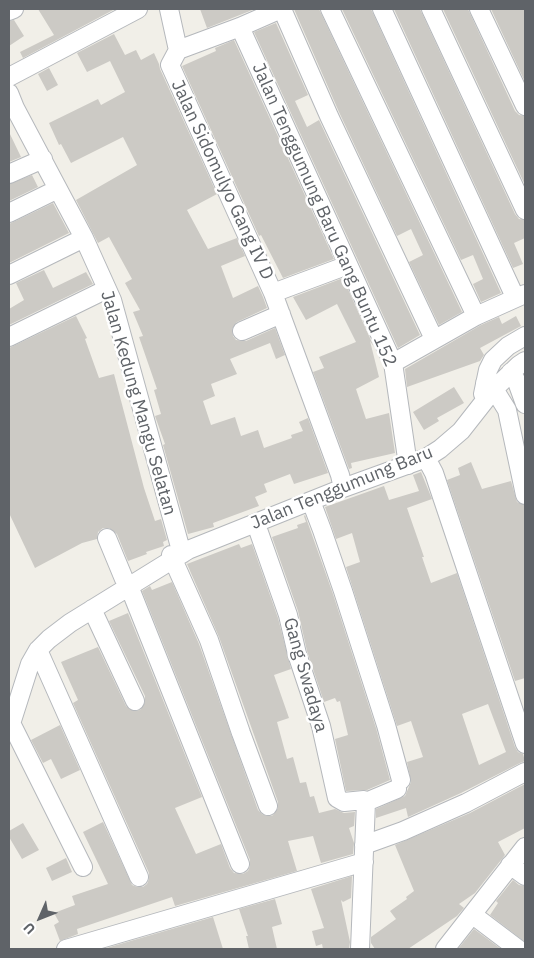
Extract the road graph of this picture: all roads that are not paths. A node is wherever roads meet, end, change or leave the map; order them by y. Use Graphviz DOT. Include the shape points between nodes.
graph roads {
  1 [pos="14,9"];
  2 [pos="138,9"];
  3 [pos="168,9"];
  4 [pos="282,9"];
  5 [pos="330,9"];
  6 [pos="382,9"];
  7 [pos="431,9"];
  8 [pos="479,9"];
  9 [pos="9,11"];
  10 [pos="240,27"];
  11 [pos="178,50"];
  12 [pos="9,77"];
  13 [pos="11,104"];
  14 [pos="525,106"];
  15 [pos="43,159"];
  16 [pos="9,174"];
  17 [pos="58,189"];
  18 [pos="525,210"];
  19 [pos="9,213"];
  20 [pos="84,238"];
  21 [pos="348,265"];
  22 [pos="9,275"];
  23 [pos="107,289"];
  24 [pos="273,293"];
  25 [pos="520,295"];
  26 [pos="281,314"];
  27 [pos="476,316"];
  28 [pos="242,331"];
  29 [pos="525,336"];
  30 [pos="9,337"];
  31 [pos="434,339"];
  32 [pos="525,361"];
  33 [pos="392,363"];
  34 [pos="511,372"];
  35 [pos="489,386"];
  36 [pos="525,404"];
  37 [pos="426,458"];
  38 [pos="408,465"];
  39 [pos="342,482"];
  40 [pos="525,495"];
  41 [pos="310,501"];
  42 [pos="256,524"];
  43 [pos="107,538"];
  44 [pos="179,551"];
  45 [pos="126,582"];
  46 [pos="92,609"];
  47 [pos="38,650"];
  48 [pos="135,701"];
  49 [pos="9,720"];
  50 [pos="525,744"];
  51 [pos="525,772"];
  52 [pos="366,802"];
  53 [pos="268,806"];
  54 [pos="525,847"];
  55 [pos="364,853"];
  56 [pos="240,864"];
  57 [pos="510,865"];
  58 [pos="83,867"];
  59 [pos="525,876"];
  60 [pos="140,877"];
  61 [pos="473,915"];
  62 [pos="66,949"];
  63 [pos="360,949"];
  64 [pos="445,949"];
  65 [pos="518,949"];
  1 -- 9 [label="street"];
  2 -- 12 [label="street"];
  3 -- 11 [label="street"];
  4 -- 10 [label="street"];
  4 -- 31 [label="street"];
  5 -- 27 [label="street"];
  6 -- 25 [label="street"];
  7 -- 18 [label="street"];
  8 -- 14 [label="street"];
  10 -- 11 [label="street"];
  10 -- 21 [label="street, Jalan Tenggumung Baru Gang Buntu 152"];
  11 -- 24 [label="street, Jalan Sidomulyo Gang IV D" via="170,65"];
  13 -- 15 [label="street, Jalan Kedung Mangu Selatan"];
  15 -- 16 [label="street"];
  15 -- 17 [label="street, Jalan Kedung Mangu Selatan"];
  17 -- 19 [label="street"];
  17 -- 20 [label="street, Jalan Kedung Mangu Selatan"];
  20 -- 22 [label="street"];
  20 -- 23 [label="street, Jalan Kedung Mangu Selatan"];
  21 -- 24 [label="street, Jalan Sidomulyo Gang IV D"];
  21 -- 33 [label="street, Jalan Tenggumung Baru Gang Buntu 152"];
  23 -- 30 [label="street"];
  23 -- 44 [label="street, Jalan Kedung Mangu Selatan"];
  24 -- 26 [label="street"];
  25 -- 27 [label="street"];
  26 -- 28 [label="street"];
  26 -- 39 [label="street"];
  27 -- 31 [label="street"];
  29 -- 35 [label="street, Jalan Tenggumung Baru" via="493,360 488,370"];
  31 -- 33 [label="street"];
  32 -- 34 [label="street, Jalan Tenggumung Baru"];
  33 -- 38 [label="street, Jalan Tenggumung Baru Gang Buntu 152"];
  34 -- 35 [label="street, Jalan Tenggumung Baru"];
  34 -- 36 [label="street"];
  35 -- 37 [label="street, Jalan Tenggumung Baru" via="482,405 455,436"];
  35 -- 40 [label="street" via="507,410"];
  37 -- 38 [label="street, Jalan Tenggumung Baru"];
  37 -- 50 [label="street" via="434,473"];
  38 -- 39 [label="street, Jalan Tenggumung Baru"];
  39 -- 41 [label="street, Jalan Tenggumung Baru"];
  41 -- 42 [label="street, Jalan Tenggumung Baru"];
  41 -- 52 [label="street" via="374,686 399,784"];
  42 -- 44 [label="street, Jalan Tenggumung Baru"];
  42 -- 52 [label="street, Gang Swadaya" via="288,615 321,726 337,798 344,802"];
  43 -- 45 [label="street"];
  44 -- 45 [label="street, Jalan Tenggumung Baru"];
  44 -- 53 [label="street, Jalan Kedung Mangu Selatan"];
  45 -- 46 [label="street, Jalan Tenggumung Baru"];
  45 -- 49 [label="street, Jalan Tenggumung Baru" via="59,620 40,639 21,670"];
  45 -- 56 [label="street"];
  46 -- 47 [label="street, Jalan Tenggumung Baru" via="57,632"];
  46 -- 48 [label="street"];
  47 -- 49 [label="street, Jalan Tenggumung Baru"];
  47 -- 60 [label="street"];
  49 -- 58 [label="street"];
  51 -- 55 [label="street"];
  52 -- 55 [label="street"];
  54 -- 57 [label="street"];
  55 -- 62 [label="street"];
  55 -- 63 [label="street"];
  57 -- 59 [label="street"];
  57 -- 61 [label="street"];
  61 -- 64 [label="street"];
  61 -- 65 [label="street"];
}
